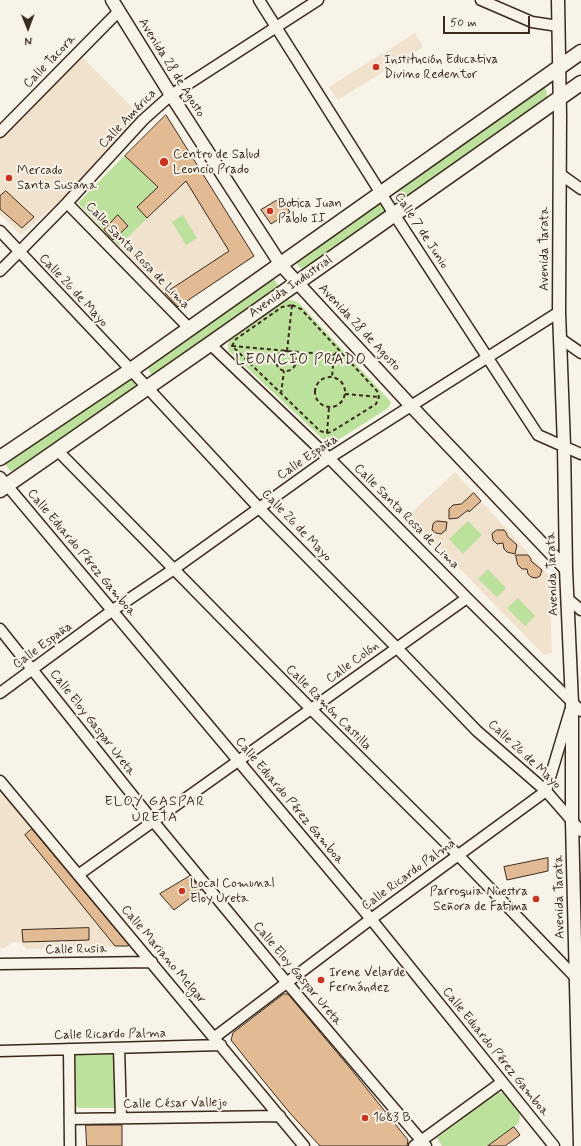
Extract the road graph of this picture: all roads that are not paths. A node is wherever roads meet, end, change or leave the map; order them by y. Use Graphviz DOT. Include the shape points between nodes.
graph roads {
  1 [pos="112,0"];
  2 [pos="259,0"];
  3 [pos="318,0"];
  4 [pos="481,0"];
  5 [pos="558,0"];
  6 [pos="119,10"];
  7 [pos="558,26"];
  8 [pos="276,27"];
  9 [pos="581,52"];
  10 [pos="559,67"];
  11 [pos="581,82"];
  12 [pos="171,95"];
  13 [pos="560,98"];
  14 [pos="0,132"];
  15 [pos="560,174"];
  16 [pos="581,189"];
  17 [pos="382,194"];
  18 [pos="67,203"];
  19 [pos="394,214"];
  20 [pos="0,231"];
  21 [pos="19,252"];
  22 [pos="281,265"];
  23 [pos="0,270"];
  24 [pos="297,282"];
  25 [pos="559,312"];
  26 [pos="189,328"];
  27 [pos="561,339"];
  28 [pos="210,344"];
  29 [pos="581,353"];
  30 [pos="487,357"];
  31 [pos="131,370"];
  32 [pos="148,388"];
  33 [pos="412,407"];
  34 [pos="564,446"];
  35 [pos="58,450"];
  36 [pos="581,454"];
  37 [pos="0,458"];
  38 [pos="329,458"];
  39 [pos="2,484"];
  40 [pos="258,508"];
  41 [pos="174,569"];
  42 [pos="566,569"];
  43 [pos="466,598"];
  44 [pos="568,599"];
  45 [pos="113,610"];
  46 [pos="581,610"];
  47 [pos="0,629"];
  48 [pos="397,648"];
  49 [pos="33,669"];
  50 [pos="0,693"];
  51 [pos="577,707"];
  52 [pos="311,709"];
  53 [pos="238,761"];
  54 [pos="0,781"];
  55 [pos="546,791"];
  56 [pos="153,821"];
  57 [pos="572,822"];
  58 [pos="581,831"];
  59 [pos="458,855"];
  60 [pos="78,874"];
  61 [pos="371,919"];
  62 [pos="152,962"];
  63 [pos="0,964"];
  64 [pos="578,980"];
  65 [pos="287,983"];
  66 [pos="218,1041"];
  67 [pos="120,1048"];
  68 [pos="68,1049"];
  69 [pos="0,1051"];
  70 [pos="502,1082"];
  71 [pos="280,1116"];
  72 [pos="121,1118"];
  73 [pos="70,1119"];
  74 [pos="420,1144"];
  75 [pos="70,1146"];
  76 [pos="304,1146"];
  77 [pos="554,1146"];
  78 [pos="580,1146"];
  1 -- 6 [label="street, Avenida 28 de Agosto"];
  2 -- 8 [label="street, Calle 7 de Junio"];
  3 -- 8 [label="street, Calle América"];
  4 -- 7 [label="street" via="532,22"];
  5 -- 7 [label="street, Avenida Tarata"];
  6 -- 12 [label="street, Avenida 28 de Agosto"];
  6 -- 14 [label="street, Calle Tacora"];
  7 -- 10 [label="street, Avenida Tarata"];
  8 -- 12 [label="street, Calle América"];
  8 -- 17 [label="street, Calle 7 de Junio"];
  9 -- 10 [label="main road, Avenida Industrial"];
  10 -- 13 [label="street, Avenida Tarata"];
  10 -- 17 [label="main road, Avenida Industrial"];
  11 -- 13 [label="main road, Avenida Industrial"];
  12 -- 18 [label="street, Calle América" via="143,120"];
  12 -- 22 [label="street, Avenida 28 de Agosto"];
  13 -- 15 [label="street, Avenida Tarata"];
  13 -- 19 [label="main road, Avenida Industrial"];
  15 -- 16 [label="street"];
  15 -- 25 [label="street, Avenida Tarata"];
  17 -- 19 [label="street, Calle 7 de Junio"];
  17 -- 22 [label="main road, Avenida Industrial"];
  18 -- 21 [label="street, Calle América"];
  18 -- 26 [label="street, Calle Santa Rosa de Lima"];
  19 -- 24 [label="main road, Avenida Industrial"];
  19 -- 30 [label="street, Calle 7 de Junio"];
  20 -- 21 [label="street, Calle 26 de Mayo"];
  21 -- 23 [label="street, Calle América"];
  21 -- 31 [label="street, Calle 26 de Mayo"];
  22 -- 24 [label="street, Avenida 28 de Agosto"];
  22 -- 26 [label="main road, Avenida Industrial"];
  24 -- 28 [label="main road, Avenida Industrial"];
  24 -- 33 [label="street, Avenida 28 de Agosto"];
  25 -- 27 [label="street, Avenida Tarata"];
  25 -- 30 [label="street, Calle España"];
  26 -- 31 [label="main road, Avenida Industrial"];
  27 -- 29 [label="street"];
  27 -- 34 [label="street, Avenida Tarata"];
  28 -- 32 [label="main road, Avenida Industrial"];
  28 -- 38 [label="street, Calle Santa Rosa de Lima"];
  30 -- 33 [label="street, Calle España"];
  30 -- 34 [label="street, Calle 7 de Junio" via="538,435"];
  31 -- 32 [label="street, Calle 26 de Mayo"];
  31 -- 37 [label="main road, Avenida Industrial"];
  32 -- 35 [label="main road, Avenida Industrial"];
  32 -- 40 [label="street, Calle 26 de Mayo"];
  33 -- 38 [label="street, Calle España"];
  33 -- 42 [label="street, Avenida 28 de Agosto"];
  34 -- 36 [label="street, Calle 7 de Junio"];
  34 -- 42 [label="street, Avenida Tarata"];
  35 -- 39 [label="main road, Avenida Industrial"];
  35 -- 41 [label="street, Calle Ramón Castilla"];
  38 -- 40 [label="street, Calle España"];
  38 -- 43 [label="street, Calle Santa Rosa de Lima"];
  39 -- 45 [label="street, Calle Eduardo Pérez Gamboa"];
  40 -- 41 [label="street, Calle España"];
  40 -- 48 [label="street, Calle 26 de Mayo"];
  41 -- 45 [label="street, Calle España"];
  41 -- 52 [label="street, Calle Ramón Castilla"];
  42 -- 44 [label="street, Avenida Tarata"];
  43 -- 48 [label="street, Calle Colón"];
  43 -- 51 [label="street, Calle Santa Rosa de Lima"];
  44 -- 46 [label="street"];
  44 -- 51 [label="street, Avenida Tarata"];
  45 -- 49 [label="street, Calle España"];
  45 -- 53 [label="street, Calle Eduardo Pérez Gamboa"];
  47 -- 49 [label="street, Calle Eloy Gaspar Ureta"];
  48 -- 52 [label="street, Calle Colón"];
  48 -- 55 [label="street, Calle 26 de Mayo" via="477,731"];
  49 -- 50 [label="street, Calle España"];
  49 -- 56 [label="street, Calle Eloy Gaspar Ureta"];
  51 -- 55 [label="street"];
  51 -- 57 [label="street, Avenida Tarata"];
  52 -- 53 [label="street, Calle Colón"];
  52 -- 59 [label="street, Calle Ramón Castilla"];
  53 -- 56 [label="street, Calle Colón"];
  53 -- 61 [label="street, Calle Eduardo Pérez Gamboa"];
  54 -- 60 [label="street, Calle Mariano Melgar"];
  55 -- 57 [label="street, Calle 26 de Mayo"];
  55 -- 59 [label="street, Calle Ricardo Palma"];
  56 -- 60 [label="street, Calle Colón"];
  56 -- 65 [label="street, Calle Eloy Gaspar Ureta"];
  57 -- 58 [label="street, Calle 26 de Mayo"];
  57 -- 64 [label="street, Avenida Tarata"];
  59 -- 61 [label="street, Calle Ricardo Palma"];
  59 -- 64 [label="street, Calle Ramón Castilla"];
  60 -- 62 [label="street, Calle Mariano Melgar"];
  61 -- 65 [label="street, Calle Ricardo Palma"];
  61 -- 70 [label="street, Calle Eduardo Pérez Gamboa"];
  62 -- 63 [label="street, Calle Rusia"];
  62 -- 66 [label="street, Calle Mariano Melgar"];
  64 -- 78 [label="street, Avenida Tarata"];
  65 -- 66 [label="street, Calle Ricardo Palma"];
  65 -- 74 [label="street, Calle Eloy Gaspar Ureta"];
  66 -- 67 [label="street, Calle Ricardo Palma"];
  66 -- 71 [label="street, Calle Mariano Melgar"];
  67 -- 68 [label="street, Calle Ricardo Palma"];
  67 -- 72 [label="street"];
  68 -- 69 [label="street, Calle Ricardo Palma"];
  68 -- 73 [label="street"];
  70 -- 74 [label="street"];
  70 -- 77 [label="street, Calle Eduardo Pérez Gamboa"];
  71 -- 72 [label="street, Calle César Vallejo"];
  71 -- 76 [label="street, Calle Mariano Melgar"];
  72 -- 73 [label="street, Calle César Vallejo"];
  73 -- 75 [label="street"];
}
